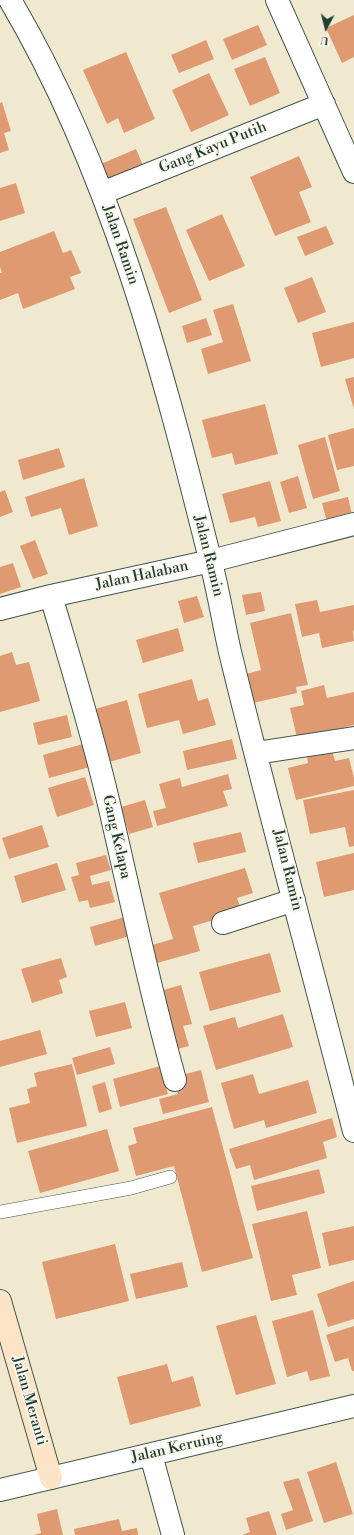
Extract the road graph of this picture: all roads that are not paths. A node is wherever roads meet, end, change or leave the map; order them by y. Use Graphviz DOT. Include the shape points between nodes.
graph roads {
  1 [pos="10,0"];
  2 [pos="279,1"];
  3 [pos="324,104"];
  4 [pos="354,172"];
  5 [pos="102,193"];
  6 [pos="354,524"];
  7 [pos="211,561"];
  8 [pos="51,596"];
  9 [pos="0,609"];
  10 [pos="354,738"];
  11 [pos="256,752"];
  12 [pos="294,900"];
  13 [pos="223,923"];
  14 [pos="175,1080"];
  15 [pos="354,1131"];
  16 [pos="170,1177"];
  17 [pos="0,1212"];
  18 [pos="0,1301"];
  19 [pos="354,1406"];
  20 [pos="151,1455"];
  21 [pos="51,1478"];
  22 [pos="0,1490"];
  23 [pos="173,1535"];
  1 -- 5 [label="street, Jalan Ramin" via="45,62"];
  2 -- 3 [label="street"];
  3 -- 4 [label="street"];
  3 -- 5 [label="street, Gang Kayu Putih"];
  5 -- 7 [label="street, Jalan Ramin" via="156,353"];
  6 -- 7 [label="street, Jalan Halaban"];
  7 -- 8 [label="street, Jalan Halaban"];
  7 -- 11 [label="street, Jalan Ramin"];
  8 -- 9 [label="street, Jalan Halaban"];
  8 -- 14 [label="street, Gang Kelapa" via="80,692 108,800 146,973"];
  10 -- 11 [label="street"];
  11 -- 12 [label="street, Jalan Ramin"];
  12 -- 13 [label="street"];
  12 -- 15 [label="street, Jalan Ramin"];
  16 -- 17 [label="lane" via="131,1188"];
  18 -- 21 [label="street, Jalan Meranti"];
  19 -- 20 [label="street, Jalan Keruing"];
  20 -- 21 [label="street, Jalan Keruing"];
  20 -- 23 [label="street"];
  21 -- 22 [label="street, Jalan Keruing"];
}
